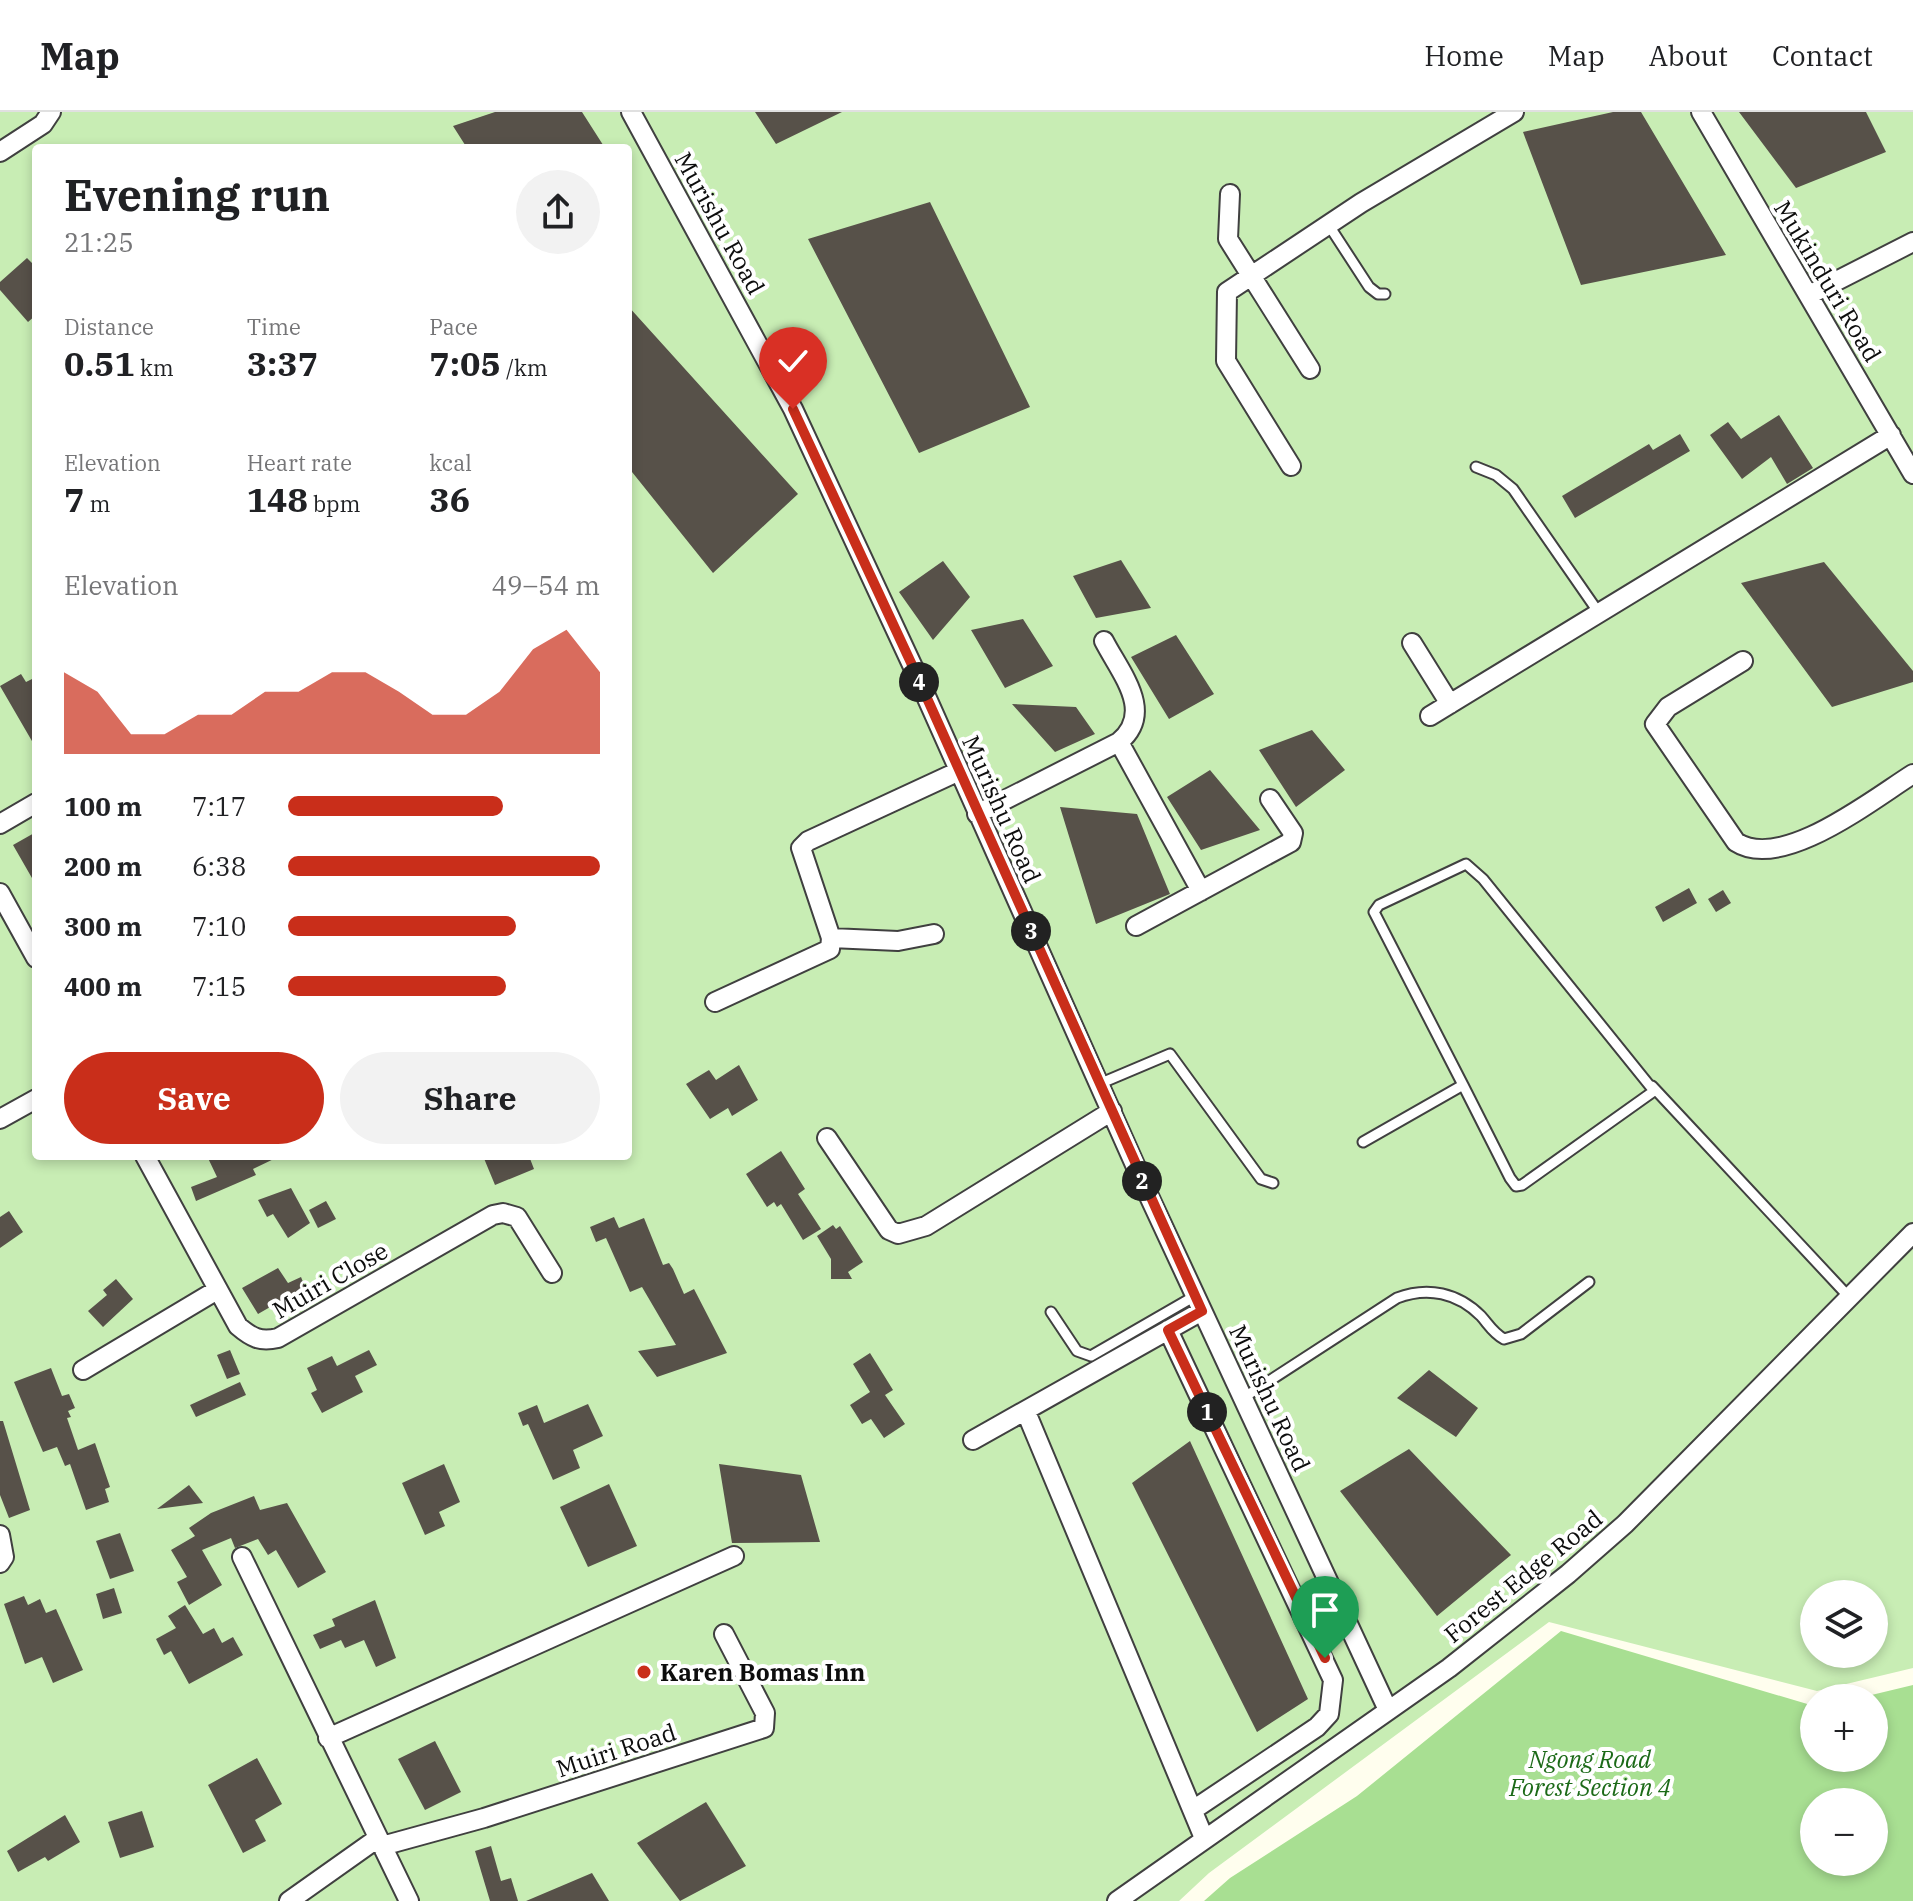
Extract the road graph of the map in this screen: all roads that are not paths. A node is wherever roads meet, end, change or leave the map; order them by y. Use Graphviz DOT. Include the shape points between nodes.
graph roads {
  1 [pos="51,112"];
  2 [pos="631,112"];
  3 [pos="1514,112"];
  4 [pos="1701,112"];
  5 [pos="0,152"];
  6 [pos="1230,194"];
  7 [pos="1328,224"];
  8 [pos="1913,242"];
  9 [pos="1249,274"];
  10 [pos="1385,294"];
  11 [pos="1809,295"];
  12 [pos="1310,369"];
  13 [pos="1891,435"];
  14 [pos="1291,466"];
  15 [pos="1476,467"];
  16 [pos="1913,474"];
  17 [pos="1599,613"];
  18 [pos="1104,641"];
  19 [pos="1412,643"];
  20 [pos="1743,661"];
  21 [pos="1450,704"];
  22 [pos="1430,716"];
  23 [pos="1119,742"];
  24 [pos="957,772"];
  25 [pos="1913,774"];
  26 [pos="1270,799"];
  27 [pos="32,805"];
  28 [pos="977,814"];
  29 [pos="0,824"];
  30 [pos="1201,891"];
  31 [pos="0,893"];
  32 [pos="1136,926"];
  33 [pos="934,934"];
  34 [pos="831,938"];
  35 [pos="32,951"];
  36 [pos="715,1002"];
  37 [pos="1099,1084"];
  38 [pos="1463,1085"];
  39 [pos="1652,1086"];
  40 [pos="32,1101"];
  41 [pos="1112,1111"];
  42 [pos="0,1119"];
  43 [pos="827,1138"];
  44 [pos="1363,1142"];
  45 [pos="147,1160"];
  46 [pos="1273,1183"];
  47 [pos="1913,1233"];
  48 [pos="552,1273"];
  49 [pos="1589,1282"];
  50 [pos="217,1290"];
  51 [pos="1849,1297"];
  52 [pos="1199,1303"];
  53 [pos="1051,1312"];
  54 [pos="1168,1330"];
  55 [pos="83,1370"];
  56 [pos="1243,1398"];
  57 [pos="1026,1412"];
  58 [pos="973,1440"];
  59 [pos="0,1535"];
  60 [pos="734,1556"];
  61 [pos="242,1557"];
  62 [pos="0,1563"];
  63 [pos="724,1634"];
  64 [pos="1388,1710"];
  65 [pos="328,1738"];
  66 [pos="1193,1810"];
  67 [pos="1204,1838"];
  68 [pos="380,1842"];
  69 [pos="289,1901"];
  70 [pos="409,1901"];
  71 [pos="1117,1901"];
  1 -- 5 [label="street" via="43,124"];
  2 -- 24 [label="street, Murishu Road" via="793,409"];
  3 -- 7 [label="street"];
  4 -- 11 [label="street, Mukinduri Road"];
  6 -- 9 [label="street" via="1228,239"];
  7 -- 9 [label="street"];
  7 -- 10 [label="lane" via="1372,292"];
  8 -- 11 [label="street"];
  9 -- 12 [label="street"];
  9 -- 14 [label="street" via="1227,292 1226,361"];
  11 -- 13 [label="street, Mukinduri Road"];
  13 -- 16 [label="street, Mukinduri Road"];
  13 -- 17 [label="street"];
  15 -- 17 [label="lane" via="1513,489"];
  17 -- 21 [label="street"];
  18 -- 23 [label="street" via="1137,706 1137,720"];
  19 -- 21 [label="street"];
  20 -- 25 [label="street" via="1668,707 1655,724 1736,842 1757,851 1792,844"];
  21 -- 22 [label="street"];
  23 -- 28 [label="street"];
  23 -- 30 [label="street"];
  24 -- 28 [label="street, Murishu Road"];
  24 -- 34 [label="street" via="801,848"];
  26 -- 30 [label="street" via="1293,840"];
  27 -- 29 [label="street"];
  28 -- 37 [label="street, Murishu Road"];
  30 -- 32 [label="street"];
  31 -- 35 [label="street"];
  33 -- 34 [label="street" via="898,941"];
  34 -- 36 [label="street" via="824,954"];
  37 -- 41 [label="street, Murishu Road"];
  37 -- 46 [label="lane" via="1170,1054 1261,1179"];
  38 -- 39 [label="lane" via="1516,1186 1652,1095"];
  38 -- 39 [label="lane" via="1374,912 1466,864"];
  38 -- 44 [label="lane"];
  39 -- 51 [label="lane"];
  40 -- 42 [label="street"];
  41 -- 43 [label="street" via="926,1226 898,1234 889,1230"];
  41 -- 52 [label="street, Murishu Road"];
  45 -- 50 [label="street, Muiri Close"];
  47 -- 51 [label="street, Forest Edge Road"];
  48 -- 50 [label="street, Muiri Close" via="517,1217 503,1213 278,1338 250,1337"];
  49 -- 56 [label="lane" via="1521,1334 1504,1339 1456,1298 1411,1293"];
  50 -- 55 [label="street"];
  51 -- 64 [label="street, Forest Edge Road" via="1625,1524"];
  52 -- 53 [label="lane" via="1091,1356 1077,1351"];
  52 -- 54 [label="street"];
  52 -- 56 [label="street, Murishu Road"];
  54 -- 57 [label="street"];
  54 -- 66 [label="street" via="1333,1680 1329,1714 1317,1727"];
  56 -- 64 [label="street, Murishu Road"];
  57 -- 58 [label="street"];
  57 -- 66 [label="street"];
  59 -- 62 [label="street"];
  60 -- 65 [label="street"];
  61 -- 65 [label="street"];
  63 -- 68 [label="street, Muiri Road" via="765,1713 764,1728 484,1818"];
  64 -- 67 [label="street, Forest Edge Road"];
  65 -- 68 [label="street"];
  66 -- 67 [label="street"];
  67 -- 71 [label="street, Forest Edge Road"];
  68 -- 69 [label="street"];
  68 -- 70 [label="street"];
}
